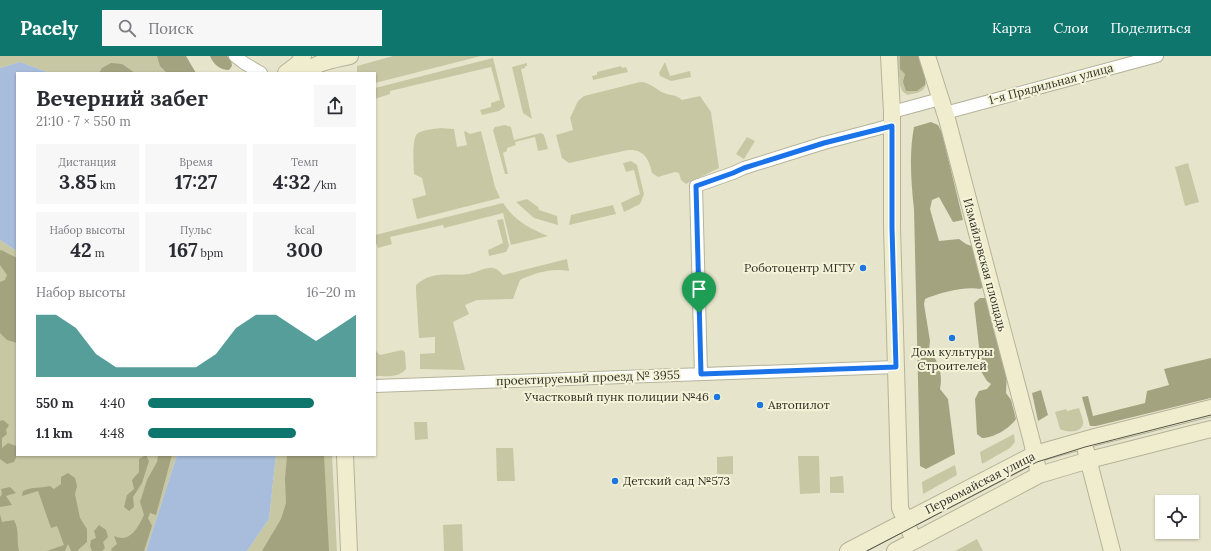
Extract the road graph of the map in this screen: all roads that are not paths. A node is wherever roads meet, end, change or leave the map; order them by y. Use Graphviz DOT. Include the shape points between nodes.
graph roads {
  1 [pos="303,56"];
  2 [pos="350,56"];
  3 [pos="889,56"];
  4 [pos="927,56"];
  5 [pos="1157,56"];
  6 [pos="242,64"];
  7 [pos="259,72"];
  8 [pos="287,72"];
  9 [pos="307,72"];
  10 [pos="942,106"];
  11 [pos="892,119"];
  12 [pos="896,367"];
  13 [pos="701,374"];
  14 [pos="376,386"];
  15 [pos="1211,408"];
  16 [pos="1211,429"];
  17 [pos="1083,440"];
  18 [pos="1035,454"];
  19 [pos="345,456"];
  20 [pos="1089,460"];
  21 [pos="1039,475"];
  22 [pos="905,521"];
  23 [pos="914,541"];
  24 [pos="349,551"];
  25 [pos="848,551"];
  26 [pos="895,551"];
  27 [pos="1112,551"];
  1 -- 8 [label="street" via="298,64"];
  2 -- 9 [label="street" via="320,63"];
  3 -- 11 [label="street"];
  4 -- 10 [label="street, Измайловская площадь"];
  5 -- 10 [label="street, 1-я Прядильная улица"];
  6 -- 7 [label="street"];
  10 -- 11 [label="street, 1-я Прядильная улица"];
  10 -- 18 [label="street, Измайловская площадь"];
  11 -- 12 [label="street"];
  11 -- 13 [label="street, 1-я Прядильная улица" via="696,186"];
  12 -- 13 [label="street, проектируемый проезд № 3955"];
  12 -- 22 [label="street" via="900,508"];
  13 -- 14 [label="street, проектируемый проезд № 3955"];
  15 -- 17 [label="street, Первомайская улица"];
  16 -- 20 [label="street, Первомайская улица"];
  17 -- 18 [label="street, Первомайская улица"];
  17 -- 20 [label="street"];
  18 -- 21 [label="street, Измайловская площадь"];
  18 -- 22 [label="street, Первомайская улица"];
  19 -- 24 [label="street"];
  20 -- 21 [label="street, Первомайская улица"];
  20 -- 27 [label="street"];
  21 -- 23 [label="street, Первомайская улица"];
  22 -- 23 [label="street"];
  22 -- 25 [label="street, Первомайская улица"];
  23 -- 26 [label="street, Первомайская улица"];
}
